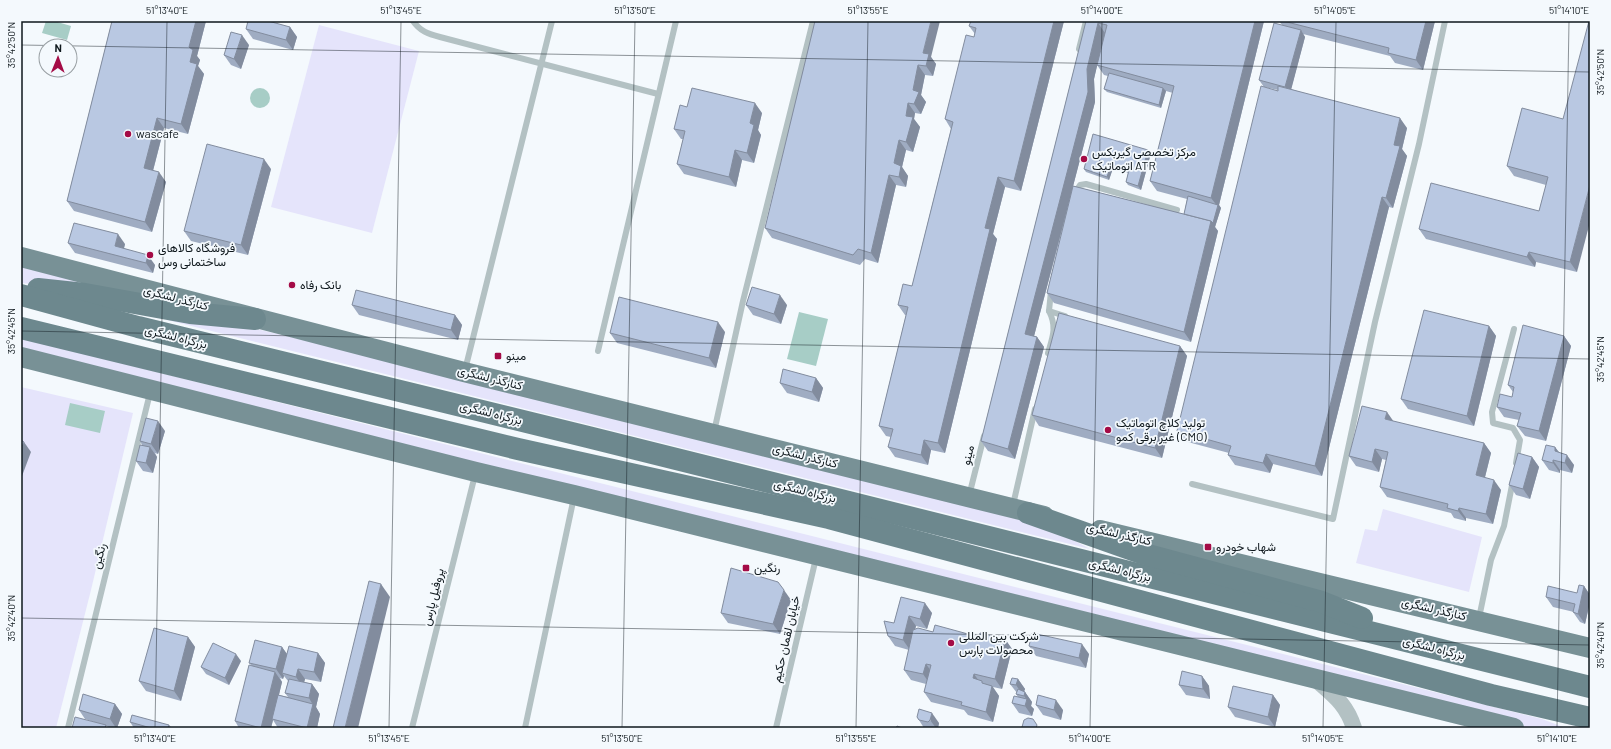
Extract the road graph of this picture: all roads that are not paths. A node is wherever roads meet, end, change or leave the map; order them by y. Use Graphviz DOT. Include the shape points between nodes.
graph roads {
  1 [pos="413,21"];
  2 [pos="552,21"];
  3 [pos="676,21"];
  4 [pos="813,21"];
  5 [pos="1086,21"];
  6 [pos="1445,21"];
  7 [pos="1076,59"];
  8 [pos="542,63"];
  9 [pos="658,94"];
  10 [pos="1074,197"];
  11 [pos="1177,210"];
  12 [pos="21,257"];
  13 [pos="1052,286"];
  14 [pos="21,287"];
  15 [pos="21,295"];
  16 [pos="1049,311"];
  17 [pos="1071,317"];
  18 [pos="255,319"];
  19 [pos="21,328"];
  20 [pos="1514,329"];
  21 [pos="598,351"];
  22 [pos="21,358"];
  23 [pos="1047,358"];
  24 [pos="464,372"];
  25 [pos="151,390"];
  26 [pos="1036,403"];
  27 [pos="986,428"];
  28 [pos="713,433"];
  29 [pos="476,472"];
  30 [pos="1192,484"];
  31 [pos="574,495"];
  32 [pos="969,497"];
  33 [pos="1020,511"];
  34 [pos="817,555"];
  35 [pos="1479,620"];
  36 [pos="1590,648"];
  37 [pos="1437,649"];
  38 [pos="1314,678"];
  39 [pos="1590,687"];
  40 [pos="1491,695"];
  41 [pos="1590,718"];
  42 [pos="1484,720"];
  43 [pos="68,728"];
  44 [pos="412,728"];
  45 [pos="524,728"];
  46 [pos="776,728"];
  47 [pos="1354,728"];
  48 [pos="1464,728"];
  49 [pos="1514,728"];
  50 [pos="1581,728"];
  1 -- 8 [label="lane" via="424,32"];
  2 -- 8 [label="lane"];
  3 -- 9 [label="lane"];
  4 -- 28 [label="lane"];
  5 -- 7 [label="lane"];
  6 -- 30 [label="lane" via="1333,519"];
  8 -- 9 [label="lane"];
  8 -- 24 [label="lane"];
  9 -- 21 [label="lane"];
  10 -- 11 [label="lane" via="1080,184 1086,184"];
  12 -- 18 [label="main road, کنارگذر لشگری"];
  13 -- 16 [label="lane"];
  14 -- 18 [label="highway"];
  15 -- 37 [label="highway, بزرگراه لشگری" via="138,327"];
  16 -- 17 [label="lane"];
  16 -- 23 [label="lane" via="1055,327"];
  18 -- 24 [label="main road, کنارگذر لشگری"];
  19 -- 40 [label="highway, بزرگراه لشگری" via="518,449 829,518"];
  20 -- 35 [label="lane" via="1492,417 1493,423 1513,428 1520,440 1504,526 1491,560"];
  22 -- 25 [label="main road"];
  24 -- 28 [label="main road, کنارگذر لشگری"];
  25 -- 29 [label="main road"];
  25 -- 43 [label="lane, رنگین"];
  26 -- 33 [label="lane"];
  27 -- 32 [label="lane, مینو"];
  28 -- 32 [label="main road, کنارگذر لشگری"];
  29 -- 31 [label="main road"];
  29 -- 44 [label="lane, پروفیل پارس"];
  31 -- 34 [label="main road"];
  31 -- 45 [label="lane"];
  32 -- 33 [label="main road, کنارگذر لشگری"];
  33 -- 35 [label="main road, کنارگذر لشگری"];
  33 -- 37 [label="highway" via="1141,553 1319,601"];
  34 -- 38 [label="main road"];
  34 -- 46 [label="lane, خیابان لقمان حکیم"];
  35 -- 36 [label="main road, کنارگذر لشگری"];
  37 -- 39 [label="highway, بزرگراه لشگری"];
  38 -- 42 [label="main road"];
  38 -- 47 [label="street" via="1342,703"];
  40 -- 41 [label="highway, بزرگراه لشگری"];
  40 -- 50 [label="highway"];
  42 -- 48 [label="street"];
  42 -- 49 [label="main road"];
}
